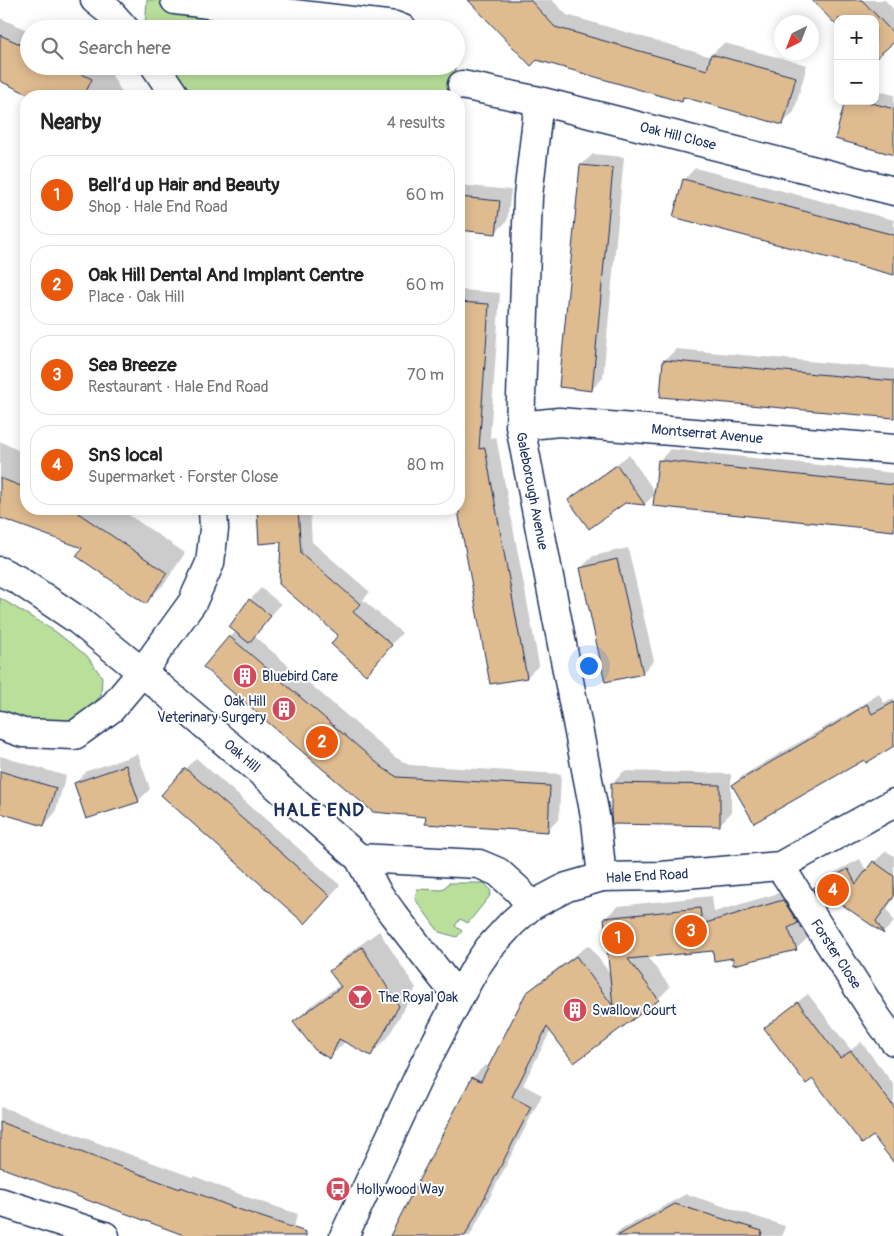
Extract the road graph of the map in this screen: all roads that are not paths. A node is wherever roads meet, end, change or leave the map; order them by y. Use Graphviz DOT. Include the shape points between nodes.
graph roads {
  1 [pos="95,0"];
  2 [pos="180,0"];
  3 [pos="117,20"];
  4 [pos="346,20"];
  5 [pos="161,75"];
  6 [pos="457,83"];
  7 [pos="171,90"];
  8 [pos="540,101"];
  9 [pos="894,191"];
  10 [pos="520,426"];
  11 [pos="894,449"];
  12 [pos="213,515"];
  13 [pos="0,571"];
  14 [pos="142,672"];
  15 [pos="0,725"];
  16 [pos="894,803"];
  17 [pos="360,858"];
  18 [pos="780,866"];
  19 [pos="602,877"];
  20 [pos="531,906"];
  21 [pos="462,992"];
  22 [pos="894,1041"];
  23 [pos="0,1202"];
  24 [pos="105,1236"];
  25 [pos="344,1236"];
  1 -- 3 [label="street"];
  2 -- 4 [label="street"];
  5 -- 7 [label="street"];
  6 -- 8 [label="street, Oak Hill Close"];
  8 -- 9 [label="street, Oak Hill Close"];
  8 -- 10 [label="street, Galeborough Avenue" via="528,196"];
  10 -- 11 [label="street, Montserrat Avenue" via="559,422"];
  10 -- 19 [label="street, Galeborough Avenue" via="596,821"];
  12 -- 14 [label="street" via="210,564 192,603"];
  13 -- 14 [label="street, Oak Hill" via="79,621"];
  14 -- 15 [label="street" via="111,709 75,735 23,733"];
  14 -- 17 [label="street, Oak Hill"];
  16 -- 18 [label="street, Hale End Road"];
  17 -- 20 [label="street" via="478,864 498,872"];
  17 -- 21 [label="street, Oak Hill" via="377,892 393,914 446,982"];
  18 -- 19 [label="street, Hale End Road" via="661,876"];
  18 -- 22 [label="street, Forster Close"];
  19 -- 20 [label="street, Hale End Road" via="567,887"];
  20 -- 21 [label="street, Hale End Road" via="489,948"];
  21 -- 25 [label="street, Hale End Road"];
  23 -- 24 [label="street"];
}
